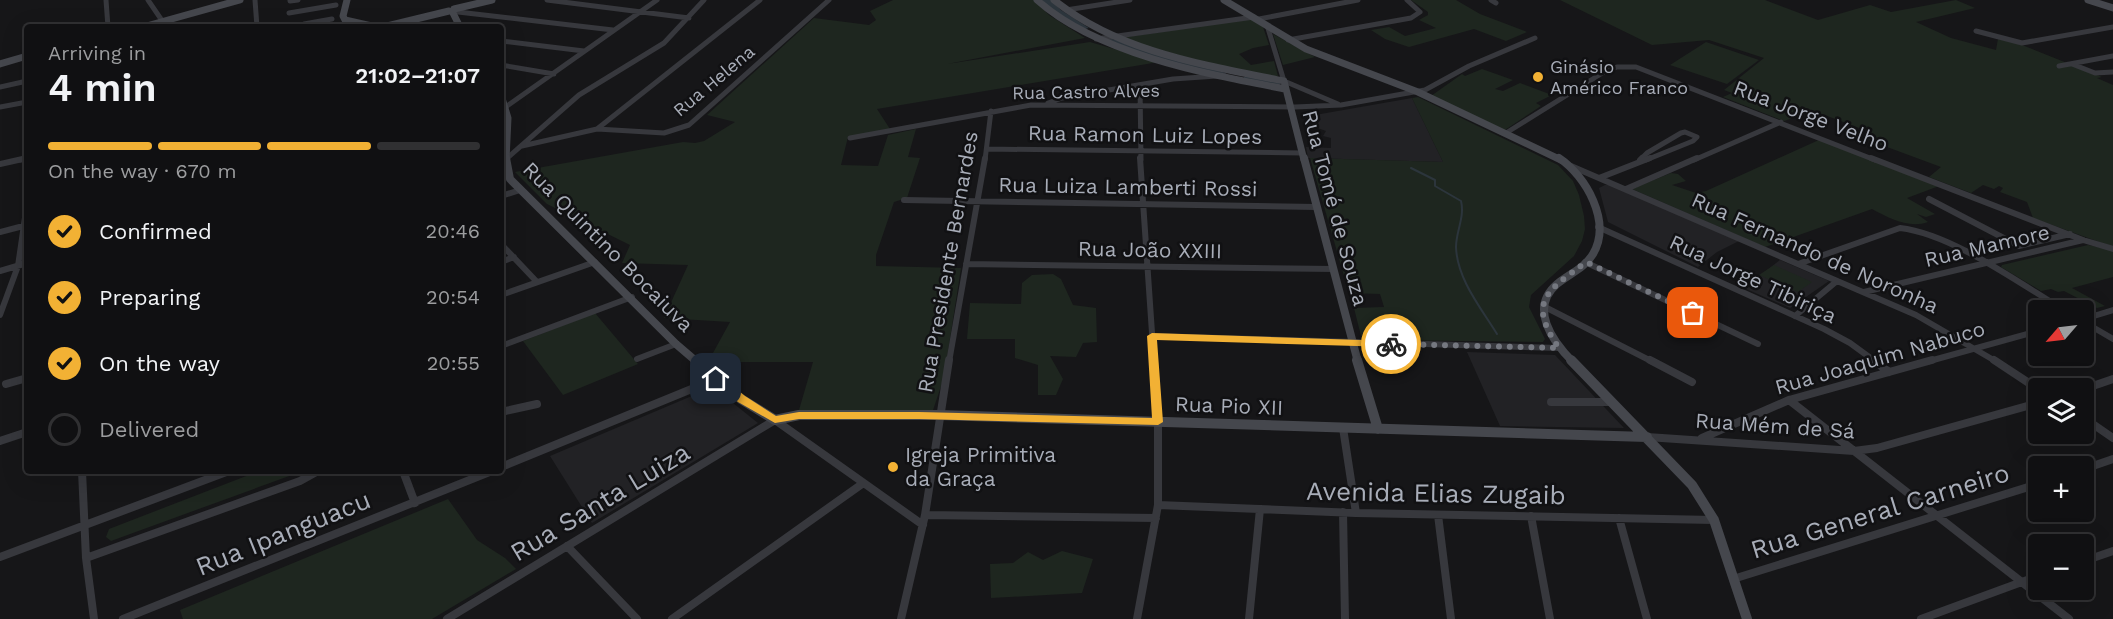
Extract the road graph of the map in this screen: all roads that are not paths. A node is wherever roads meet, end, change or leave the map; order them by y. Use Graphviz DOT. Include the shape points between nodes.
graph roads {
  1 [pos="106,0"];
  2 [pos="148,0"];
  3 [pos="214,0"];
  4 [pos="240,0"];
  5 [pos="255,0"];
  6 [pos="298,0"];
  7 [pos="323,0"];
  8 [pos="347,0"];
  9 [pos="492,0"];
  10 [pos="547,0"];
  11 [pos="657,0"];
  12 [pos="704,0"];
  13 [pos="760,0"];
  14 [pos="829,0"];
  15 [pos="1037,0"];
  16 [pos="1054,0"];
  17 [pos="1130,0"];
  18 [pos="1224,0"];
  19 [pos="1407,0"];
  20 [pos="2088,0"];
  21 [pos="290,1"];
  22 [pos="563,1"];
  23 [pos="1120,1"];
  24 [pos="1358,1"];
  25 [pos="336,5"];
  26 [pos="219,6"];
  27 [pos="322,8"];
  28 [pos="2113,8"];
  29 [pos="1066,10"];
  30 [pos="303,11"];
  31 [pos="640,11"];
  32 [pos="454,12"];
  33 [pos="289,13"];
  34 [pos="689,18"];
  35 [pos="1257,18"];
  36 [pos="332,19"];
  37 [pos="163,22"];
  38 [pos="108,24"];
  39 [pos="155,24"];
  40 [pos="257,24"];
  41 [pos="304,24"];
  42 [pos="309,24"];
  43 [pos="363,24"];
  44 [pos="395,24"];
  45 [pos="459,24"];
  46 [pos="2113,27"];
  47 [pos="1270,28"];
  48 [pos="612,30"];
  49 [pos="1976,31"];
  50 [pos="1108,36"];
  51 [pos="1535,38"];
  52 [pos="1093,39"];
  53 [pos="1288,40"];
  54 [pos="504,41"];
  55 [pos="584,51"];
  56 [pos="2113,56"];
  57 [pos="24,57"];
  58 [pos="0,64"];
  59 [pos="2072,64"];
  60 [pos="504,66"];
  61 [pos="2059,66"];
  62 [pos="1191,69"];
  63 [pos="2113,72"];
  64 [pos="554,74"];
  65 [pos="1217,76"];
  66 [pos="1188,77"];
  67 [pos="24,82"];
  68 [pos="1285,85"];
  69 [pos="1140,86"];
  70 [pos="0,87"];
  71 [pos="1418,92"];
  72 [pos="504,100"];
  73 [pos="24,103"];
  74 [pos="1046,104"];
  75 [pos="1140,105"];
  76 [pos="1341,105"];
  77 [pos="507,106"];
  78 [pos="0,107"];
  79 [pos="1290,107"];
  80 [pos="991,111"];
  81 [pos="1781,122"];
  82 [pos="597,129"];
  83 [pos="1506,133"];
  84 [pos="850,138"];
  85 [pos="522,146"];
  86 [pos="987,149"];
  87 [pos="1140,151"];
  88 [pos="1302,153"];
  89 [pos="24,159"];
  90 [pos="1640,160"];
  91 [pos="504,162"];
  92 [pos="0,164"];
  93 [pos="1570,165"];
  94 [pos="1599,178"];
  95 [pos="1626,189"];
  96 [pos="520,190"];
  97 [pos="504,195"];
  98 [pos="1929,199"];
  99 [pos="904,200"];
  100 [pos="978,202"];
  101 [pos="1144,205"];
  102 [pos="1316,207"];
  103 [pos="24,226"];
  104 [pos="1598,226"];
  105 [pos="0,232"];
  106 [pos="2070,234"];
  107 [pos="24,236"];
  108 [pos="2084,240"];
  109 [pos="504,247"];
  110 [pos="2113,249"];
  111 [pos="514,257"];
  112 [pos="504,261"];
  113 [pos="595,262"];
  114 [pos="1586,262"];
  115 [pos="966,264"];
  116 [pos="1798,264"];
  117 [pos="1985,264"];
  118 [pos="24,265"];
  119 [pos="18,266"];
  120 [pos="1147,266"];
  121 [pos="1334,269"];
  122 [pos="0,270"];
  123 [pos="1837,281"];
  124 [pos="537,282"];
  125 [pos="1864,292"];
  126 [pos="504,294"];
  127 [pos="632,297"];
  128 [pos="2047,300"];
  129 [pos="1543,306"];
  130 [pos="2113,310"];
  131 [pos="0,315"];
  132 [pos="1795,316"];
  133 [pos="2094,317"];
  134 [pos="2094,327"];
  135 [pos="2028,334"];
  136 [pos="1152,336"];
  137 [pos="2113,339"];
  138 [pos="1352,343"];
  139 [pos="676,344"];
  140 [pos="1758,344"];
  141 [pos="504,345"];
  142 [pos="1559,348"];
  143 [pos="1977,349"];
  144 [pos="637,359"];
  145 [pos="1889,372"];
  146 [pos="24,379"];
  147 [pos="716,379"];
  148 [pos="2113,379"];
  149 [pos="1692,382"];
  150 [pos="2028,382"];
  151 [pos="6,384"];
  152 [pos="2094,386"];
  153 [pos="1789,400"];
  154 [pos="1551,402"];
  155 [pos="1612,402"];
  156 [pos="537,404"];
  157 [pos="2028,406"];
  158 [pos="504,411"];
  159 [pos="939,415"];
  160 [pos="775,420"];
  161 [pos="1158,422"];
  162 [pos="2094,425"];
  163 [pos="1343,428"];
  164 [pos="1378,429"];
  165 [pos="24,433"];
  166 [pos="1647,437"];
  167 [pos="2113,438"];
  168 [pos="1699,439"];
  169 [pos="0,441"];
  170 [pos="1854,451"];
  171 [pos="2113,459"];
  172 [pos="504,466"];
  173 [pos="2094,466"];
  174 [pos="82,474"];
  175 [pos="221,474"];
  176 [pos="313,474"];
  177 [pos="404,474"];
  178 [pos="485,474"];
  179 [pos="862,484"];
  180 [pos="2028,487"];
  181 [pos="416,502"];
  182 [pos="1158,505"];
  183 [pos="1260,509"];
  184 [pos="1343,512"];
  185 [pos="1356,513"];
  186 [pos="926,515"];
  187 [pos="1438,515"];
  188 [pos="1531,516"];
  189 [pos="1938,517"];
  190 [pos="1156,518"];
  191 [pos="1619,518"];
  192 [pos="1714,520"];
  193 [pos="923,525"];
  194 [pos="84,527"];
  195 [pos="567,546"];
  196 [pos="2113,551"];
  197 [pos="0,557"];
  198 [pos="86,558"];
  199 [pos="2094,558"];
  200 [pos="1733,579"];
  201 [pos="2028,580"];
  202 [pos="2020,583"];
  203 [pos="899,617"];
  204 [pos="94,619"];
  205 [pos="123,619"];
  206 [pos="447,619"];
  207 [pos="637,619"];
  208 [pos="672,619"];
  209 [pos="1137,619"];
  210 [pos="1249,619"];
  211 [pos="1345,619"];
  212 [pos="1451,619"];
  213 [pos="1550,619"];
  214 [pos="1647,619"];
  215 [pos="1747,619"];
  216 [pos="1921,619"];
  217 [pos="2069,619"];
  1 -- 38 [label="street"];
  2 -- 37 [label="street"];
  3 -- 26 [label="street"];
  4 -- 26 [label="street"];
  5 -- 40 [label="street"];
  6 -- 21 [label="street"];
  7 -- 27 [label="street"];
  8 -- 43 [label="street" via="345,20"];
  9 -- 32 [label="street"];
  10 -- 22 [label="street"];
  11 -- 31 [label="street"];
  12 -- 34 [label="street"];
  13 -- 82 [label="street"];
  14 -- 82 [label="street, Rua Helena" via="689,126 664,133"];
  15 -- 52 [label="street"];
  16 -- 29 [label="street"];
  17 -- 23 [label="street"];
  18 -- 35 [label="street"];
  19 -- 53 [label="street" via="1420,12 1411,18"];
  20 -- 28 [label="street"];
  22 -- 31 [label="street"];
  23 -- 29 [label="street"];
  24 -- 35 [label="street"];
  25 -- 27 [label="street"];
  26 -- 37 [label="street"];
  27 -- 30 [label="street"];
  29 -- 50 [label="street"];
  30 -- 33 [label="street"];
  30 -- 41 [label="street"];
  31 -- 34 [label="street"];
  31 -- 48 [label="street"];
  32 -- 44 [label="street"];
  32 -- 45 [label="street"];
  32 -- 48 [label="street"];
  34 -- 85 [label="street" via="654,50 579,95"];
  35 -- 47 [label="street"];
  35 -- 50 [label="street"];
  36 -- 42 [label="street"];
  37 -- 39 [label="street"];
  46 -- 49 [label="street" via="2022,43"];
  47 -- 53 [label="street"];
  47 -- 68 [label="street, Rua Tomé de Souza"];
  48 -- 55 [label="street"];
  50 -- 52 [label="street"];
  50 -- 68 [label="street"];
  51 -- 71 [label="street, Rua Castro Alves"];
  52 -- 62 [label="street"];
  53 -- 71 [label="street"];
  54 -- 55 [label="street"];
  55 -- 64 [label="street"];
  56 -- 59 [label="street"];
  57 -- 58 [label="street"];
  59 -- 61 [label="street"];
  59 -- 63 [label="street" via="2095,73"];
  60 -- 64 [label="street"];
  62 -- 65 [label="street"];
  62 -- 66 [label="street"];
  64 -- 77 [label="street"];
  65 -- 66 [label="street"];
  65 -- 68 [label="street"];
  66 -- 69 [label="street"];
  67 -- 70 [label="street"];
  68 -- 76 [label="street"];
  68 -- 79 [label="street, Rua Tomé de Souza"];
  69 -- 74 [label="street"];
  69 -- 75 [label="street"];
  71 -- 76 [label="street, Rua Castro Alves"];
  71 -- 83 [label="street"];
  72 -- 77 [label="street"];
  73 -- 78 [label="street"];
  74 -- 75 [label="street, Rua Castro Alves"];
  74 -- 80 [label="street, Rua Castro Alves"];
  75 -- 79 [label="street, Rua Castro Alves"];
  75 -- 87 [label="street"];
  76 -- 79 [label="street, Rua Castro Alves"];
  77 -- 91 [label="street" via="510,120"];
  79 -- 88 [label="street, Rua Tomé de Souza"];
  80 -- 84 [label="street, Rua Castro Alves"];
  80 -- 86 [label="street, Rua Presidente Bernardes"];
  81 -- 83 [label="street, Rua Jorge Velho" via="1646,70 1623,66 1604,72"];
  81 -- 95 [label="street"];
  81 -- 106 [label="street, Rua Jorge Velho"];
  82 -- 85 [label="street"];
  83 -- 93 [label="street"];
  85 -- 91 [label="street"];
  86 -- 87 [label="street, Rua Ramon Luiz Lopes"];
  86 -- 100 [label="street, Rua Presidente Bernardes"];
  87 -- 88 [label="street, Rua Ramon Luiz Lopes"];
  87 -- 101 [label="street"];
  88 -- 102 [label="street, Rua Tomé de Souza"];
  89 -- 92 [label="street"];
  90 -- 90 [label="street" via="1693,141 1697,137 1681,133"];
  90 -- 94 [label="street"];
  91 -- 96 [label="street, Rua Quintino Bocaiuva" via="508,176"];
  93 -- 94 [label="street, Rua Fernando de Noronha"];
  93 -- 104 [label="street" via="1591,195"];
  94 -- 95 [label="street, Rua Fernando de Noronha"];
  95 -- 116 [label="street, Rua Fernando de Noronha"];
  96 -- 97 [label="street"];
  96 -- 113 [label="street, Rua Quintino Bocaiuva"];
  98 -- 106 [label="street" via="2019,246"];
  99 -- 100 [label="street, Rua Luiza Lamberti Rossi"];
  100 -- 101 [label="street, Rua Luiza Lamberti Rossi"];
  100 -- 115 [label="street, Rua Presidente Bernardes"];
  101 -- 102 [label="street, Rua Luiza Lamberti Rossi"];
  101 -- 120 [label="street"];
  102 -- 121 [label="street, Rua Tomé de Souza"];
  103 -- 105 [label="street"];
  104 -- 114 [label="street" via="1595,249"];
  104 -- 132 [label="street, Rua Jorge Tibiriça"];
  106 -- 108 [label="street, Rua Jorge Velho"];
  107 -- 119 [label="street"];
  108 -- 110 [label="street, Rua Jorge Velho"];
  108 -- 117 [label="street, Rua Mamore"];
  109 -- 111 [label="street"];
  111 -- 112 [label="street"];
  111 -- 124 [label="street"];
  113 -- 124 [label="street"];
  113 -- 127 [label="street, Rua Quintino Bocaiuva"];
  114 -- 129 [label="street" via="1548,294"];
  114 -- 140 [label="street"];
  115 -- 120 [label="street, Rua João XXIII"];
  115 -- 159 [label="street, Rua Presidente Bernardes"];
  116 -- 117 [label="street" via="1911,227"];
  116 -- 123 [label="street, Rua Fernando de Noronha"];
  117 -- 125 [label="street, Rua Mamore"];
  117 -- 128 [label="street"];
  118 -- 119 [label="street"];
  119 -- 122 [label="street"];
  119 -- 131 [label="street"];
  120 -- 121 [label="street, Rua João XXIII"];
  120 -- 136 [label="street"];
  121 -- 138 [label="street, Rua Tomé de Souza"];
  123 -- 125 [label="street, Rua Fernando de Noronha"];
  123 -- 132 [label="street"];
  124 -- 126 [label="street"];
  125 -- 143 [label="street, Rua Fernando de Noronha"];
  127 -- 139 [label="street, Rua Quintino Bocaiuva"];
  127 -- 141 [label="street"];
  129 -- 142 [label="street" via="1544,324"];
  129 -- 149 [label="street"];
  130 -- 133 [label="street"];
  132 -- 145 [label="street, Rua Jorge Tibiriça" via="1844,340"];
  134 -- 137 [label="street"];
  135 -- 143 [label="street, Rua Joaquim Nabuco"];
  136 -- 138 [label="street"];
  136 -- 161 [label="street"];
  138 -- 142 [label="street"];
  138 -- 164 [label="street, Rua Tomé de Souza"];
  139 -- 144 [label="street"];
  139 -- 147 [label="street, Rua Quintino Bocaiuva"];
  142 -- 155 [label="street"];
  143 -- 145 [label="street, Rua Joaquim Nabuco"];
  143 -- 150 [label="street, Rua Fernando de Noronha"];
  145 -- 153 [label="street, Rua Joaquim Nabuco"];
  146 -- 151 [label="street"];
  147 -- 160 [label="street, Rua Quintino Bocaiuva"];
  147 -- 172 [label="street"];
  148 -- 152 [label="street"];
  153 -- 168 [label="street, Rua Joaquim Nabuco"];
  153 -- 170 [label="street"];
  154 -- 155 [label="street"];
  155 -- 166 [label="street"];
  156 -- 158 [label="street"];
  157 -- 170 [label="street, Rua Mém de Sá"];
  159 -- 160 [label="street, Rua Pio XII" via="799,415"];
  159 -- 161 [label="street, Rua Pio XII"];
  159 -- 186 [label="street, Rua Presidente Bernardes"];
  160 -- 179 [label="street, Rua Quintino Bocaiuva"];
  160 -- 195 [label="street, Rua Santa Luiza"];
  161 -- 163 [label="street, Rua Pio XII"];
  161 -- 182 [label="street"];
  162 -- 167 [label="street"];
  163 -- 164 [label="street, Rua Pio XII"];
  163 -- 185 [label="street"];
  164 -- 166 [label="street, Rua Pio XII"];
  165 -- 169 [label="street"];
  166 -- 168 [label="street, Rua Mém de Sá"];
  166 -- 192 [label="street" via="1692,485"];
  168 -- 170 [label="street, Rua Mém de Sá"];
  170 -- 189 [label="street"];
  171 -- 173 [label="street"];
  174 -- 194 [label="street"];
  175 -- 194 [label="street"];
  176 -- 198 [label="street"];
  177 -- 181 [label="street"];
  178 -- 181 [label="street, Rua Ipanguacu"];
  179 -- 193 [label="street, Rua Quintino Bocaiuva"];
  179 -- 208 [label="street"];
  180 -- 189 [label="street, Rua General Carneiro"];
  181 -- 205 [label="street, Rua Ipanguacu"];
  182 -- 183 [label="street, Avenida Elias Zugaib"];
  182 -- 190 [label="street"];
  183 -- 184 [label="street, Avenida Elias Zugaib"];
  183 -- 210 [label="street"];
  184 -- 185 [label="street, Avenida Elias Zugaib"];
  184 -- 211 [label="street"];
  185 -- 187 [label="street, Avenida Elias Zugaib"];
  186 -- 190 [label="street"];
  186 -- 193 [label="street, Rua Presidente Bernardes"];
  187 -- 188 [label="street, Avenida Elias Zugaib"];
  187 -- 212 [label="street"];
  188 -- 191 [label="street, Avenida Elias Zugaib"];
  188 -- 213 [label="street"];
  189 -- 200 [label="street, Rua General Carneiro"];
  189 -- 202 [label="street"];
  190 -- 209 [label="street"];
  191 -- 192 [label="street, Avenida Elias Zugaib"];
  191 -- 214 [label="street"];
  192 -- 200 [label="street"];
  193 -- 203 [label="street, Rua Presidente Bernardes"];
  194 -- 197 [label="street"];
  194 -- 198 [label="street"];
  195 -- 206 [label="street, Rua Santa Luiza"];
  195 -- 207 [label="street"];
  196 -- 199 [label="street"];
  198 -- 204 [label="street"];
  200 -- 215 [label="street"];
  201 -- 202 [label="street"];
  202 -- 216 [label="street"];
  202 -- 217 [label="street"];
}
